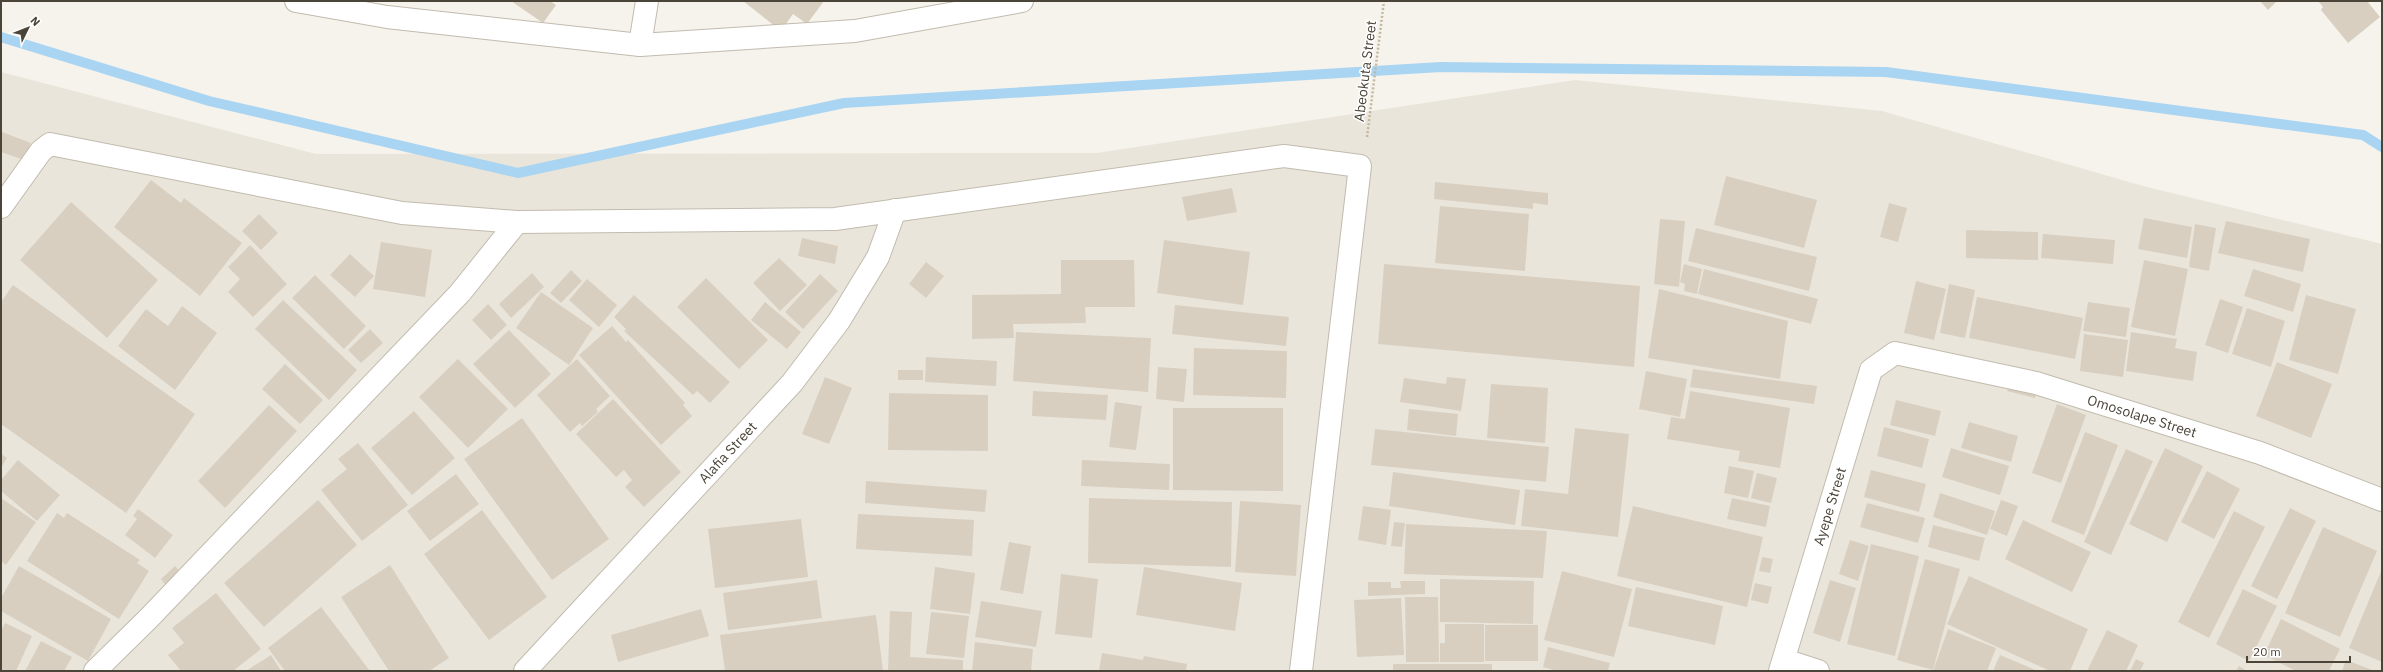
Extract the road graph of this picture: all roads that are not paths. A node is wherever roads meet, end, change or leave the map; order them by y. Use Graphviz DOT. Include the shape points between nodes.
graph roads {
  1 [pos="296,1"];
  2 [pos="646,1"];
  3 [pos="1022,1"];
  4 [pos="640,45"];
  5 [pos="1,206"];
  6 [pos="895,210"];
  7 [pos="517,222"];
  8 [pos="1895,353"];
  9 [pos="2382,500"];
  10 [pos="1782,666"];
  11 [pos="95,671"];
  12 [pos="525,671"];
  13 [pos="1301,671"];
  14 [pos="1818,671"];
  1 -- 4 [label="street" via="387,17"];
  2 -- 4 [label="street"];
  3 -- 4 [label="street" via="855,32"];
  5 -- 7 [label="street" via="41,151 50,144 402,214"];
  6 -- 7 [label="street" via="835,219"];
  6 -- 12 [label="street, Alafia Street" via="878,257 840,321 792,383"];
  6 -- 13 [label="street" via="1284,156 1360,166"];
  7 -- 11 [label="street" via="460,293 149,618"];
  8 -- 9 [label="street, Omosolape Street" via="2036,383 2260,453"];
  8 -- 10 [label="street, Ayepe Street" via="1871,370"];
  10 -- 14 [label="street"];
}
